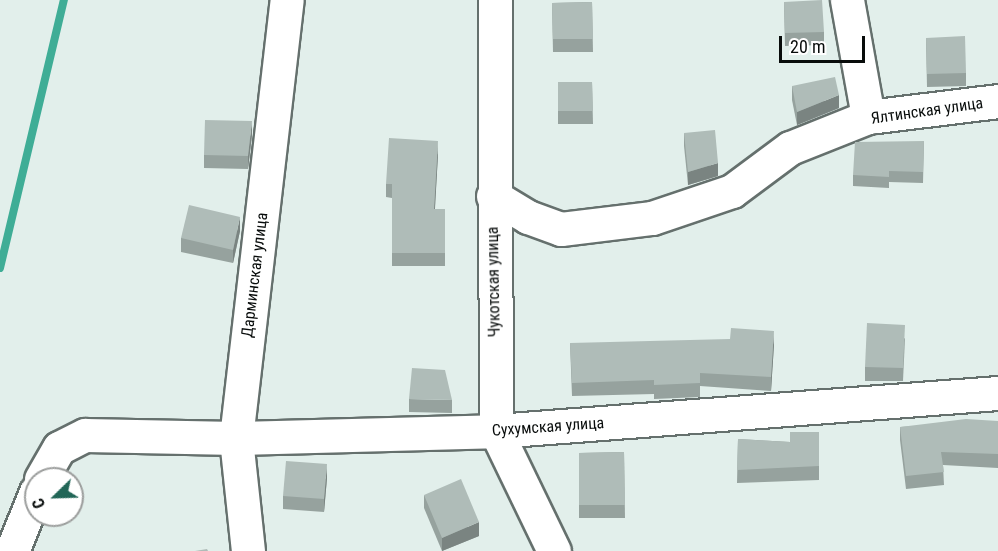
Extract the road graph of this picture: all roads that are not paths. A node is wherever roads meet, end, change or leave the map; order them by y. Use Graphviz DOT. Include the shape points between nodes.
graph roads {
  1 [pos="287,0"];
  2 [pos="495,0"];
  3 [pos="847,0"];
  4 [pos="998,101"];
  5 [pos="868,117"];
  6 [pos="493,196"];
  7 [pos="998,393"];
  8 [pos="496,431"];
  9 [pos="236,438"];
  10 [pos="48,467"];
  11 [pos="24,522"];
  12 [pos="12,551"];
  13 [pos="248,551"];
  14 [pos="554,551"];
  1 -- 9 [label="street, Дарминская улица"];
  2 -- 6 [label="street, Чукотская улица"];
  3 -- 5 [label="street"];
  4 -- 5 [label="street, Ялтинская улица"];
  5 -- 6 [label="street, Ялтинская улица" via="790,148 732,191 652,218 561,229 528,217"];
  6 -- 8 [label="street, Чукотская улица"];
  7 -- 8 [label="street, Сухумская улица"];
  8 -- 9 [label="street, Сухумская улица"];
  8 -- 14 [label="street, Чукотская улица"];
  9 -- 10 [label="street, Сухумская улица" via="73,438 59,448"];
  9 -- 13 [label="street, Дарминская улица"];
  11 -- 12 [label="street"];
}
